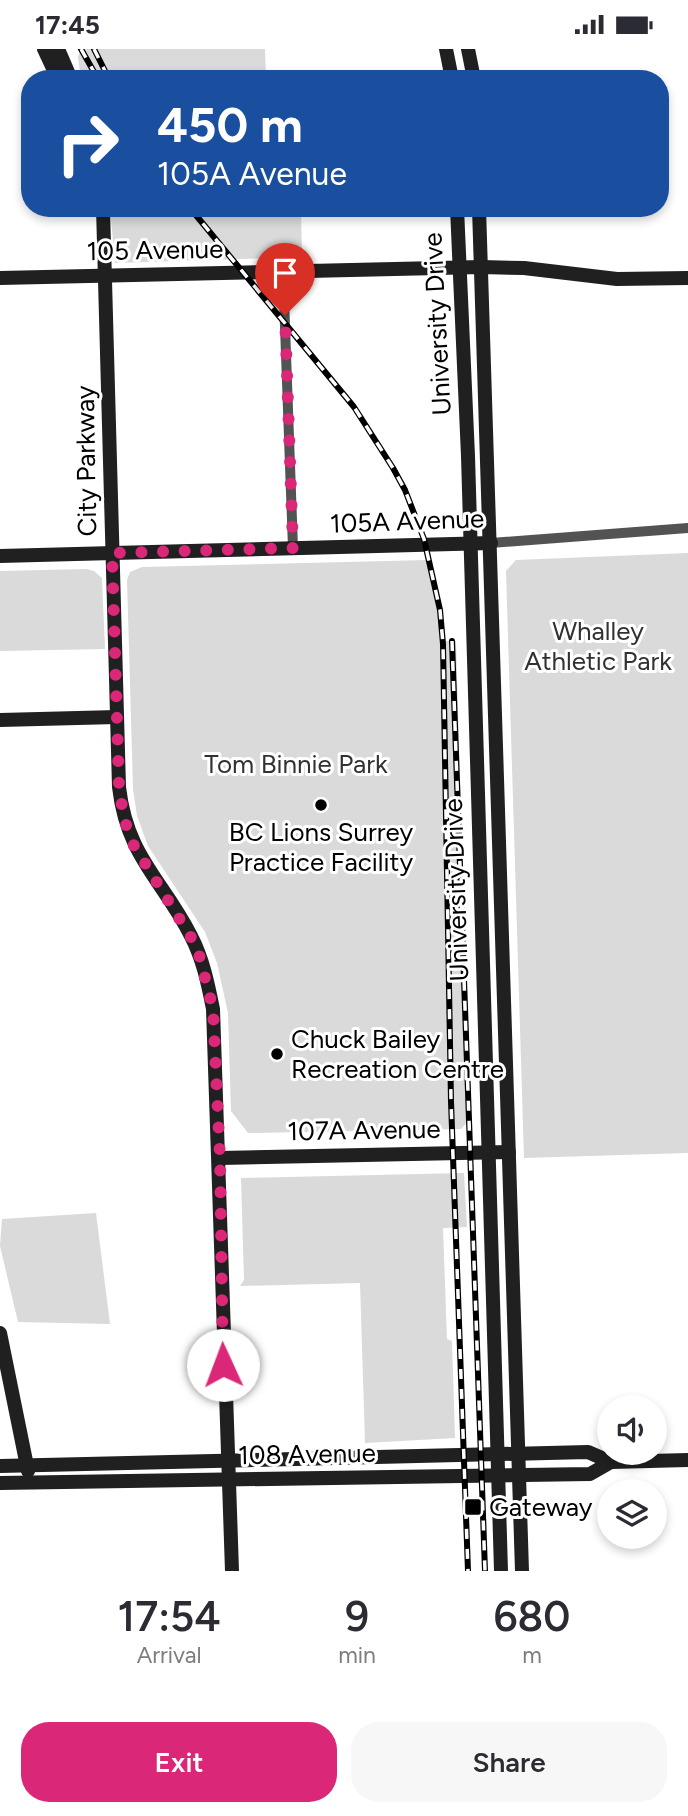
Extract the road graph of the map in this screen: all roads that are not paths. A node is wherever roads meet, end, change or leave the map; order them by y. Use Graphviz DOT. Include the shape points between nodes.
graph roads {
  1 [pos="44,49"];
  2 [pos="58,49"];
  3 [pos="446,49"];
  4 [pos="468,49"];
  5 [pos="54,70"];
  6 [pos="67,70"];
  7 [pos="450,70"];
  8 [pos="472,70"];
  9 [pos="103,217"];
  10 [pos="457,217"];
  11 [pos="479,217"];
  12 [pos="481,267"];
  13 [pos="460,268"];
  14 [pos="283,271"];
  15 [pos="106,275"];
  16 [pos="0,278"];
  17 [pos="688,278"];
  18 [pos="688,528"];
  19 [pos="491,543"];
  20 [pos="469,544"];
  21 [pos="293,548"];
  22 [pos="112,553"];
  23 [pos="0,556"];
  24 [pos="117,717"];
  25 [pos="0,720"];
  26 [pos="489,1152"];
  27 [pos="509,1152"];
  28 [pos="220,1158"];
  29 [pos="0,1333"];
  30 [pos="498,1454"];
  31 [pos="518,1454"];
  32 [pos="597,1456"];
  33 [pos="688,1459"];
  34 [pos="226,1460"];
  35 [pos="667,1460"];
  36 [pos="27,1465"];
  37 [pos="605,1465"];
  38 [pos="0,1466"];
  39 [pos="499,1475"];
  40 [pos="519,1475"];
  41 [pos="228,1480"];
  42 [pos="0,1483"];
  43 [pos="30,1483"];
  44 [pos="232,1571"];
  45 [pos="500,1571"];
  46 [pos="522,1571"];
  1 -- 5 [label="main road"];
  2 -- 6 [label="main road"];
  3 -- 7 [label="main road"];
  4 -- 8 [label="main road"];
  9 -- 15 [label="main road, City Parkway"];
  10 -- 13 [label="main road, University Drive"];
  11 -- 12 [label="main road, University Drive"];
  12 -- 13 [label="main road, 105 Avenue"];
  12 -- 17 [label="main road, 105 Avenue" via="617,279"];
  12 -- 19 [label="main road, University Drive"];
  13 -- 14 [label="main road, 105 Avenue"];
  13 -- 20 [label="main road, University Drive"];
  14 -- 15 [label="main road, 105 Avenue"];
  14 -- 21 [label="street"];
  15 -- 16 [label="main road, 105 Avenue"];
  15 -- 22 [label="main road, City Parkway"];
  18 -- 19 [label="street, 105A Avenue"];
  19 -- 20 [label="main road, 105A Avenue"];
  19 -- 27 [label="main road, University Drive"];
  20 -- 21 [label="main road, 105A Avenue"];
  20 -- 26 [label="main road, University Drive"];
  21 -- 22 [label="main road, 105A Avenue"];
  22 -- 23 [label="main road, 105A Avenue"];
  22 -- 24 [label="main road, City Parkway"];
  24 -- 25 [label="main road"];
  24 -- 28 [label="main road, City Parkway" via="119,787 128,831 145,867 190,933 209,985"];
  26 -- 27 [label="main road, 107A Avenue"];
  26 -- 28 [label="main road, 107A Avenue"];
  26 -- 30 [label="main road, University Drive"];
  27 -- 31 [label="main road, University Drive"];
  28 -- 34 [label="main road, City Parkway"];
  29 -- 36 [label="main road"];
  30 -- 31 [label="main road, 108 Avenue"];
  30 -- 34 [label="main road, 108 Avenue"];
  30 -- 39 [label="main road, University Drive"];
  31 -- 32 [label="main road, 108 Avenue" via="588,1452"];
  31 -- 40 [label="main road, University Drive"];
  33 -- 35 [label="main road, 108 Avenue"];
  34 -- 36 [label="main road, 108 Avenue"];
  34 -- 41 [label="main road, City Parkway"];
  36 -- 38 [label="main road, 108 Avenue"];
  36 -- 43 [label="main road"];
  37 -- 40 [label="main road, 108 Avenue" via="590,1473"];
  39 -- 40 [label="main road, 108 Avenue"];
  39 -- 41 [label="main road, 108 Avenue"];
  39 -- 45 [label="main road, University Drive"];
  40 -- 46 [label="main road, University Drive"];
  41 -- 43 [label="main road, 108 Avenue"];
  41 -- 44 [label="main road, City Parkway"];
  42 -- 43 [label="main road, 108 Avenue"];
}
